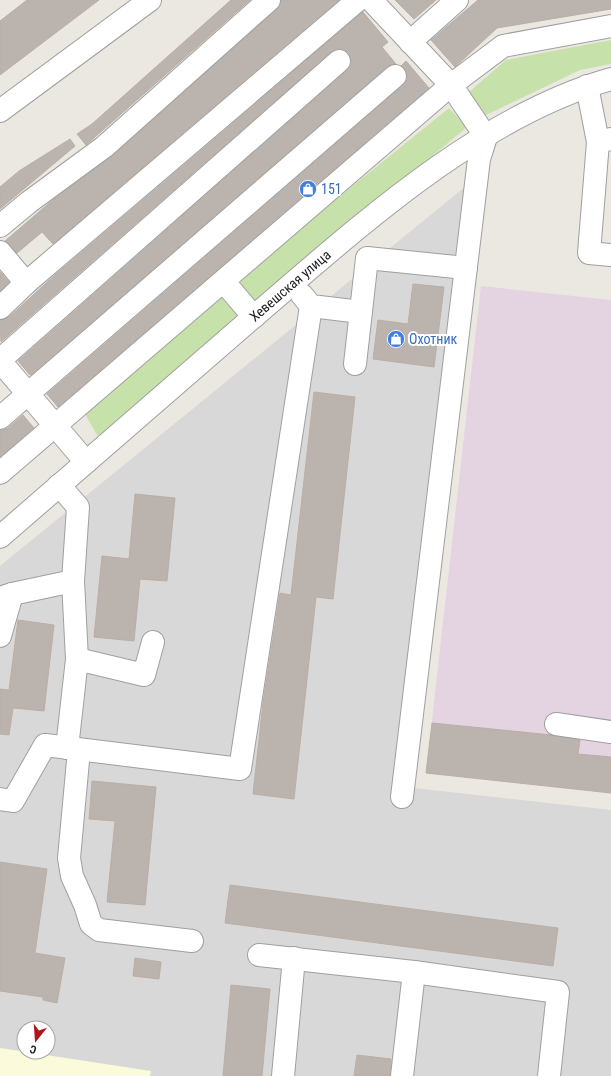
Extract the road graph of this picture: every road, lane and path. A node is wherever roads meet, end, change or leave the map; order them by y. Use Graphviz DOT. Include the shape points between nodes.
graph roads {
  1 [pos="150,0"];
  2 [pos="269,0"];
  3 [pos="358,0"];
  4 [pos="372,0"];
  5 [pos="457,0"];
  6 [pos="611,26"];
  7 [pos="410,42"];
  8 [pos="339,61"];
  9 [pos="395,76"];
  10 [pos="611,79"];
  11 [pos="451,85"];
  12 [pos="586,86"];
  13 [pos="0,111"];
  14 [pos="486,136"];
  15 [pos="604,140"];
  16 [pos="0,226"];
  17 [pos="346,238"];
  18 [pos="0,252"];
  19 [pos="611,255"];
  20 [pos="367,258"];
  21 [pos="466,268"];
  22 [pos="224,282"];
  23 [pos="26,283"];
  24 [pos="293,283"];
  25 [pos="311,306"];
  26 [pos="0,308"];
  27 [pos="361,312"];
  28 [pos="254,317"];
  29 [pos="0,361"];
  30 [pos="355,364"];
  31 [pos="28,394"];
  32 [pos="0,418"];
  33 [pos="54,426"];
  34 [pos="86,462"];
  35 [pos="0,473"];
  36 [pos="59,485"];
  37 [pos="0,537"];
  38 [pos="73,581"];
  39 [pos="6,596"];
  40 [pos="0,636"];
  41 [pos="153,642"];
  42 [pos="77,659"];
  43 [pos="556,724"];
  44 [pos="611,732"];
  45 [pos="73,749"];
  46 [pos="402,797"];
  47 [pos="0,799"];
  48 [pos="192,940"];
  49 [pos="260,955"];
  50 [pos="294,958"];
  51 [pos="414,972"];
  52 [pos="282,1076"];
  53 [pos="402,1076"];
  54 [pos="549,1076"];
  1 -- 13 [label="street"];
  2 -- 16 [label="street" via="104,147"];
  3 -- 23 [label="street"];
  4 -- 7 [label="street"];
  5 -- 7 [label="street"];
  6 -- 11 [label="street" via="503,46"];
  7 -- 11 [label="street"];
  8 -- 29 [label="street"];
  9 -- 31 [label="street"];
  10 -- 12 [label="street, Хевешская улица"];
  11 -- 14 [label="street"];
  11 -- 22 [label="street"];
  12 -- 14 [label="street, Хевешская улица" via="542,105"];
  12 -- 15 [label="street"];
  14 -- 17 [label="street, Хевешская улица" via="429,173"];
  14 -- 21 [label="street" via="479,159"];
  15 -- 19 [label="street" via="589,253"];
  17 -- 20 [label="street"];
  17 -- 24 [label="street, Хевешская улица"];
  18 -- 23 [label="street"];
  20 -- 21 [label="street"];
  20 -- 27 [label="street"];
  21 -- 46 [label="street"];
  22 -- 28 [label="street"];
  22 -- 33 [label="street"];
  23 -- 26 [label="street"];
  24 -- 25 [label="street"];
  24 -- 28 [label="street, Хевешская улица"];
  25 -- 27 [label="street"];
  25 -- 45 [label="street" via="240,769"];
  27 -- 30 [label="street"];
  28 -- 34 [label="street, Хевешская улица"];
  29 -- 31 [label="street"];
  31 -- 32 [label="street"];
  31 -- 33 [label="street"];
  33 -- 34 [label="street"];
  33 -- 35 [label="street"];
  34 -- 36 [label="street, Хевешская улица"];
  36 -- 37 [label="street, Хевешская улица"];
  36 -- 38 [label="street" via="78,507"];
  38 -- 39 [label="street"];
  38 -- 42 [label="street"];
  39 -- 40 [label="street"];
  41 -- 42 [label="street" via="144,675"];
  42 -- 45 [label="street"];
  43 -- 44 [label="street"];
  45 -- 47 [label="street" via="45,746 14,801"];
  45 -- 48 [label="street" via="69,858 72,876 91,924 98,930"];
  49 -- 50 [label="street"];
  50 -- 51 [label="street"];
  50 -- 52 [label="street"];
  51 -- 53 [label="street"];
  51 -- 54 [label="street" via="558,992"];
}
